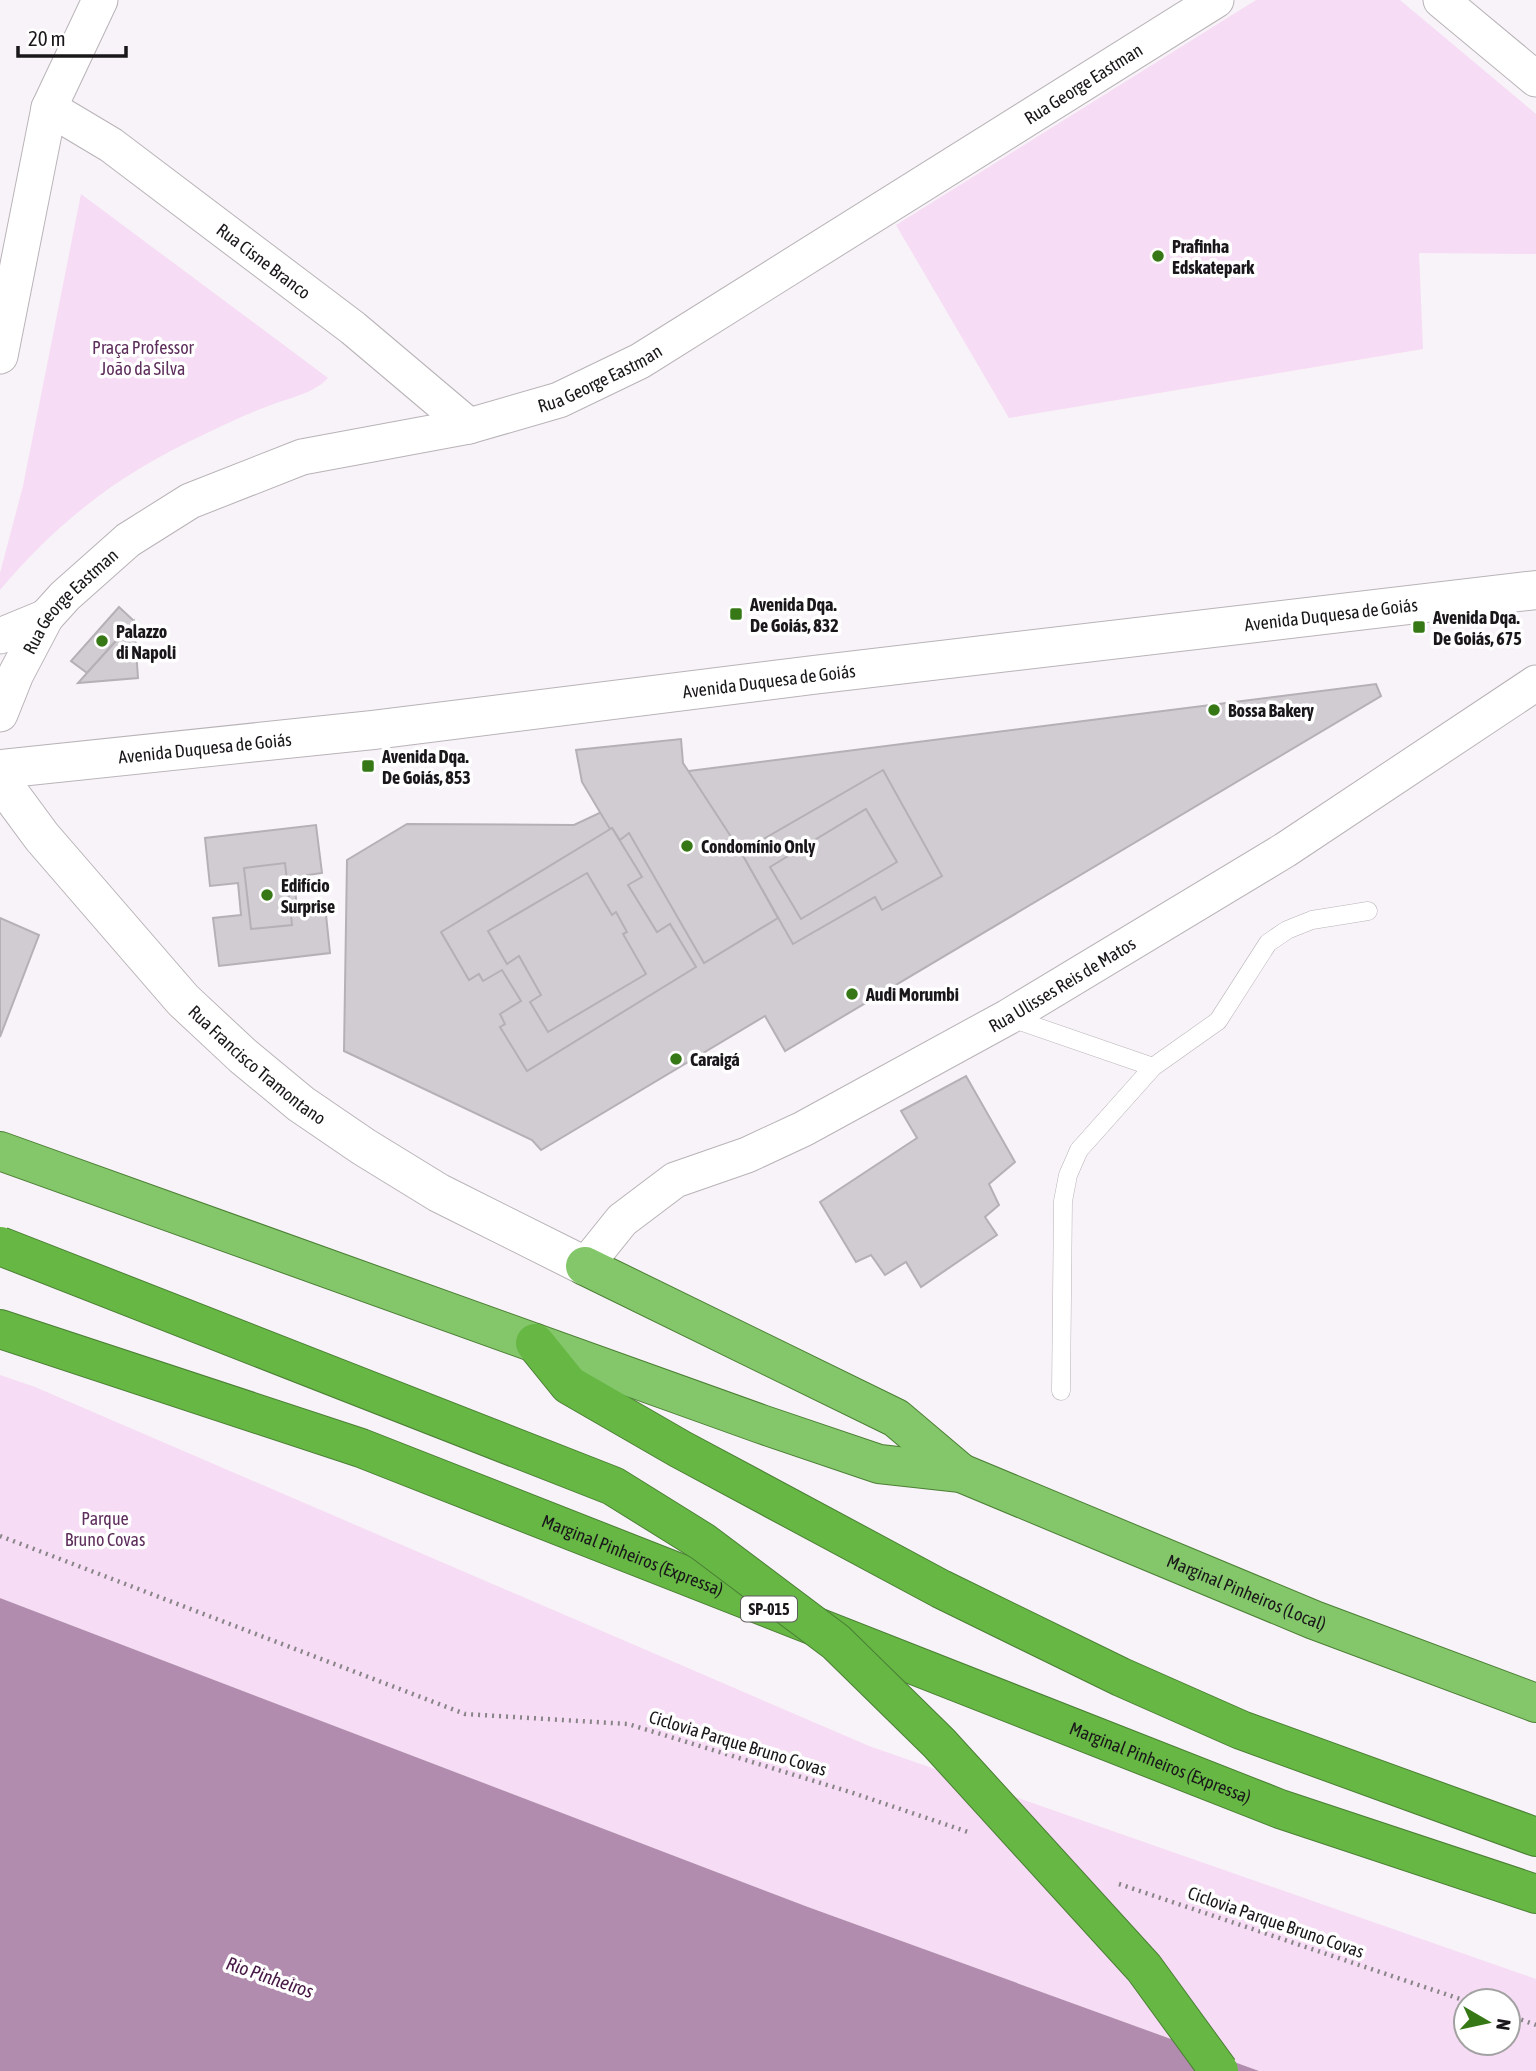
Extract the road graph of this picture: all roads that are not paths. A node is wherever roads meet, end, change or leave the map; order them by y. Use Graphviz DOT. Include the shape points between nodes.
graph roads {
  1 [pos="100,0"];
  2 [pos="1216,0"];
  3 [pos="1441,0"];
  4 [pos="1536,78"];
  5 [pos="49,108"];
  6 [pos="0,356"];
  7 [pos="469,426"];
  8 [pos="1536,590"];
  9 [pos="46,617"];
  10 [pos="0,636"];
  11 [pos="1536,683"];
  12 [pos="0,714"];
  13 [pos="0,769"];
  14 [pos="0,780"];
  15 [pos="1368,911"];
  16 [pos="1008,1017"];
  17 [pos="1153,1067"];
  18 [pos="0,1151"];
  19 [pos="0,1246"];
  20 [pos="585,1266"];
  21 [pos="0,1329"];
  22 [pos="535,1343"];
  23 [pos="1062,1391"];
  24 [pos="961,1473"];
  25 [pos="1536,1703"];
  26 [pos="1536,1837"];
  27 [pos="1536,1894"];
  28 [pos="1219,2071"];
  1 -- 5 [label="street"];
  2 -- 7 [label="street, Rua George Eastman" via="640,361 559,400"];
  3 -- 4 [label="street"];
  5 -- 6 [label="street"];
  5 -- 7 [label="street, Rua Cisne Branco" via="111,145 353,328"];
  7 -- 9 [label="street, Rua George Eastman" via="302,457 190,501 128,540"];
  8 -- 13 [label="street, Avenida Duquesa de Goiás" via="387,729"];
  9 -- 10 [label="street"];
  9 -- 12 [label="street, Rua George Eastman"];
  11 -- 16 [label="street, Rua Ulisses Reis de Matos" via="1285,850"];
  14 -- 20 [label="street, Rua Francisco Tramontano" via="42,837 183,999 243,1056 301,1104 439,1194"];
  15 -- 17 [label="lane" via="1312,920 1268,943 1218,1021"];
  16 -- 17 [label="lane"];
  16 -- 20 [label="street, Rua Ulisses Reis de Matos" via="803,1129 675,1180 622,1220"];
  17 -- 23 [label="lane" via="1079,1150 1068,1175 1063,1201"];
  18 -- 22 [label="highway"];
  19 -- 28 [label="highway, bridge" via="613,1486 704,1542 836,1642 939,1743 1144,1968"];
  20 -- 24 [label="highway" via="896,1418"];
  21 -- 27 [label="highway, Marginal Pinheiros (Expressa) / SP-015" via="361,1448 1280,1809"];
  22 -- 24 [label="highway" via="879,1464"];
  22 -- 26 [label="highway" via="569,1385 940,1589 1241,1730"];
  24 -- 25 [label="highway, Marginal Pinheiros (Local)" via="1314,1620"];
}
